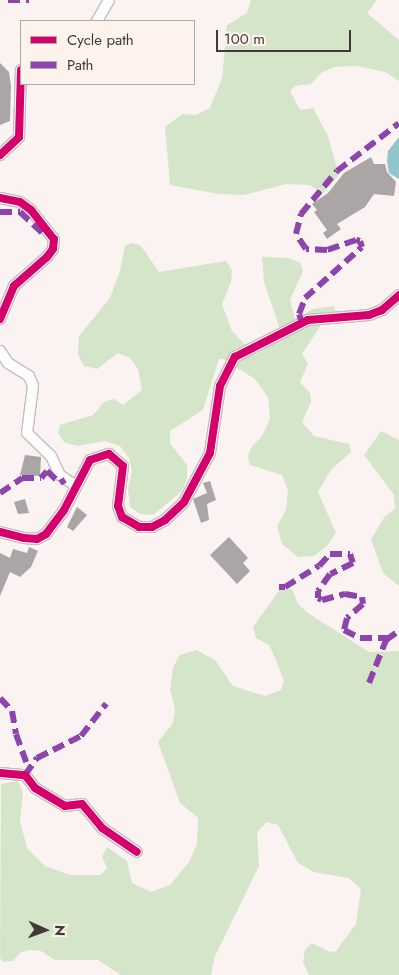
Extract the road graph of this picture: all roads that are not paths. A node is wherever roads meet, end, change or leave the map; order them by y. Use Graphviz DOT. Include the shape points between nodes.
graph roads {
  1 [pos="109,0"];
  2 [pos="98,20"];
  3 [pos="21,85"];
  4 [pos="0,155"];
  5 [pos="0,198"];
  6 [pos="399,295"];
  7 [pos="0,320"];
  8 [pos="0,351"];
  9 [pos="76,486"];
  10 [pos="0,532"];
  11 [pos="0,773"];
  12 [pos="137,852"];
  1 -- 2 [label="street"];
  3 -- 4 [label="street" via="19,137"];
  5 -- 7 [label="street" via="20,202 31,210 54,239 48,257 14,286"];
  6 -- 9 [label="street" via="382,310 369,315 308,320 235,357 220,386 207,460 184,502 164,520 152,527 140,527 122,517 118,506 123,466 109,454 90,460"];
  8 -- 9 [label="street" via="8,363 29,376 33,386 27,433 51,456 60,475"];
  9 -- 10 [label="street" via="64,510 46,534 24,538"];
  11 -- 12 [label="street" via="25,775 35,788 65,806 82,804 110,835"];
}
